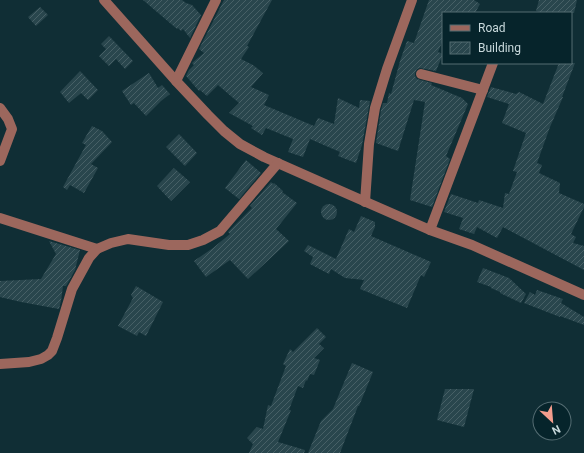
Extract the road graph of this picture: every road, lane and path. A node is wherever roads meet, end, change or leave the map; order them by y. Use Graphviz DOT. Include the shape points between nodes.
graph roads {
  1 [pos="104,0"];
  2 [pos="216,0"];
  3 [pos="412,0"];
  4 [pos="493,64"];
  5 [pos="421,74"];
  6 [pos="176,81"];
  7 [pos="483,90"];
  8 [pos="0,108"];
  9 [pos="0,161"];
  10 [pos="278,163"];
  11 [pos="365,202"];
  12 [pos="0,218"];
  13 [pos="430,230"];
  14 [pos="97,248"];
  15 [pos="584,295"];
  16 [pos="0,364"];
  1 -- 6 [label="street"];
  2 -- 6 [label="street"];
  3 -- 11 [label="street" via="375,108 369,144"];
  4 -- 7 [label="street"];
  5 -- 7 [label="street"];
  6 -- 10 [label="street" via="240,144"];
  7 -- 13 [label="street"];
  8 -- 9 [label="street" via="12,129"];
  10 -- 11 [label="street"];
  10 -- 14 [label="street" via="220,231 203,240 188,245 169,245 128,239"];
  11 -- 13 [label="street"];
  12 -- 14 [label="street"];
  13 -- 15 [label="street" via="472,245"];
  14 -- 16 [label="street" via="72,289 52,351 41,359 29,362"];
}
